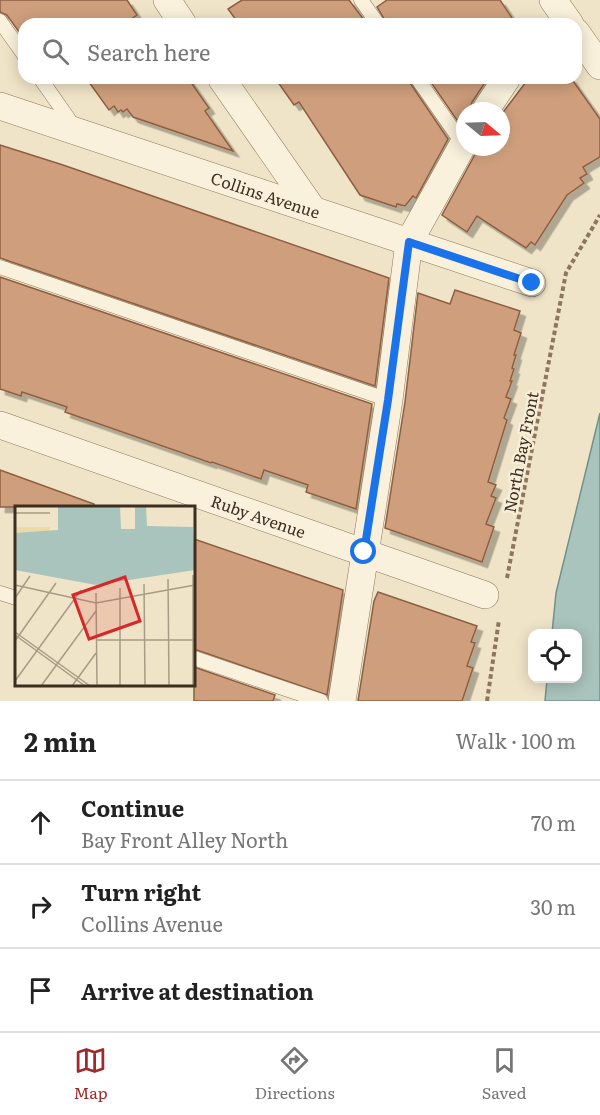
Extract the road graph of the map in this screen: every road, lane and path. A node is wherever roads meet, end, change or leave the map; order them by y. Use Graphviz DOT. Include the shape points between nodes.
graph roads {
  1 [pos="167,0"];
  2 [pos="362,0"];
  3 [pos="179,18"];
  4 [pos="374,18"];
  5 [pos="0,21"];
  6 [pos="582,40"];
  7 [pos="18,47"];
  8 [pos="600,66"];
  9 [pos="44,84"];
  10 [pos="225,84"];
  11 [pos="421,84"];
  12 [pos="503,84"];
  13 [pos="491,102"];
  14 [pos="0,106"];
  15 [pos="456,131"];
  16 [pos="78,132"];
  17 [pos="456,156"];
  18 [pos="313,210"];
  19 [pos="600,215"];
  20 [pos="409,242"];
  21 [pos="0,267"];
  22 [pos="532,283"];
  23 [pos="388,400"];
  24 [pos="0,425"];
  25 [pos="364,552"];
  26 [pos="0,593"];
  27 [pos="15,598"];
  28 [pos="497,598"];
  29 [pos="195,658"];
  30 [pos="321,701"];
  31 [pos="342,701"];
  32 [pos="487,701"];
  1 -- 3 [label="street"];
  2 -- 4 [label="lane"];
  5 -- 7 [label="lane"];
  6 -- 8 [label="street"];
  9 -- 16 [label="lane"];
  10 -- 18 [label="street"];
  11 -- 15 [label="lane"];
  12 -- 13 [label="street"];
  14 -- 16 [label="street, Collins Avenue"];
  16 -- 18 [label="street, Collins Avenue"];
  17 -- 20 [label="street"];
  18 -- 20 [label="street, Collins Avenue"];
  19 -- 28 [label="path, North Bay Front" via="566,273"];
  20 -- 22 [label="street, Collins Avenue"];
  20 -- 23 [label="street"];
  21 -- 23 [label="lane"];
  23 -- 25 [label="street"];
  24 -- 25 [label="street, Ruby Avenue"];
  25 -- 28 [label="street, Ruby Avenue"];
  25 -- 31 [label="street"];
  26 -- 27 [label="lane"];
  28 -- 32 [label="path, North Bay Front"];
  29 -- 30 [label="lane"];
}
